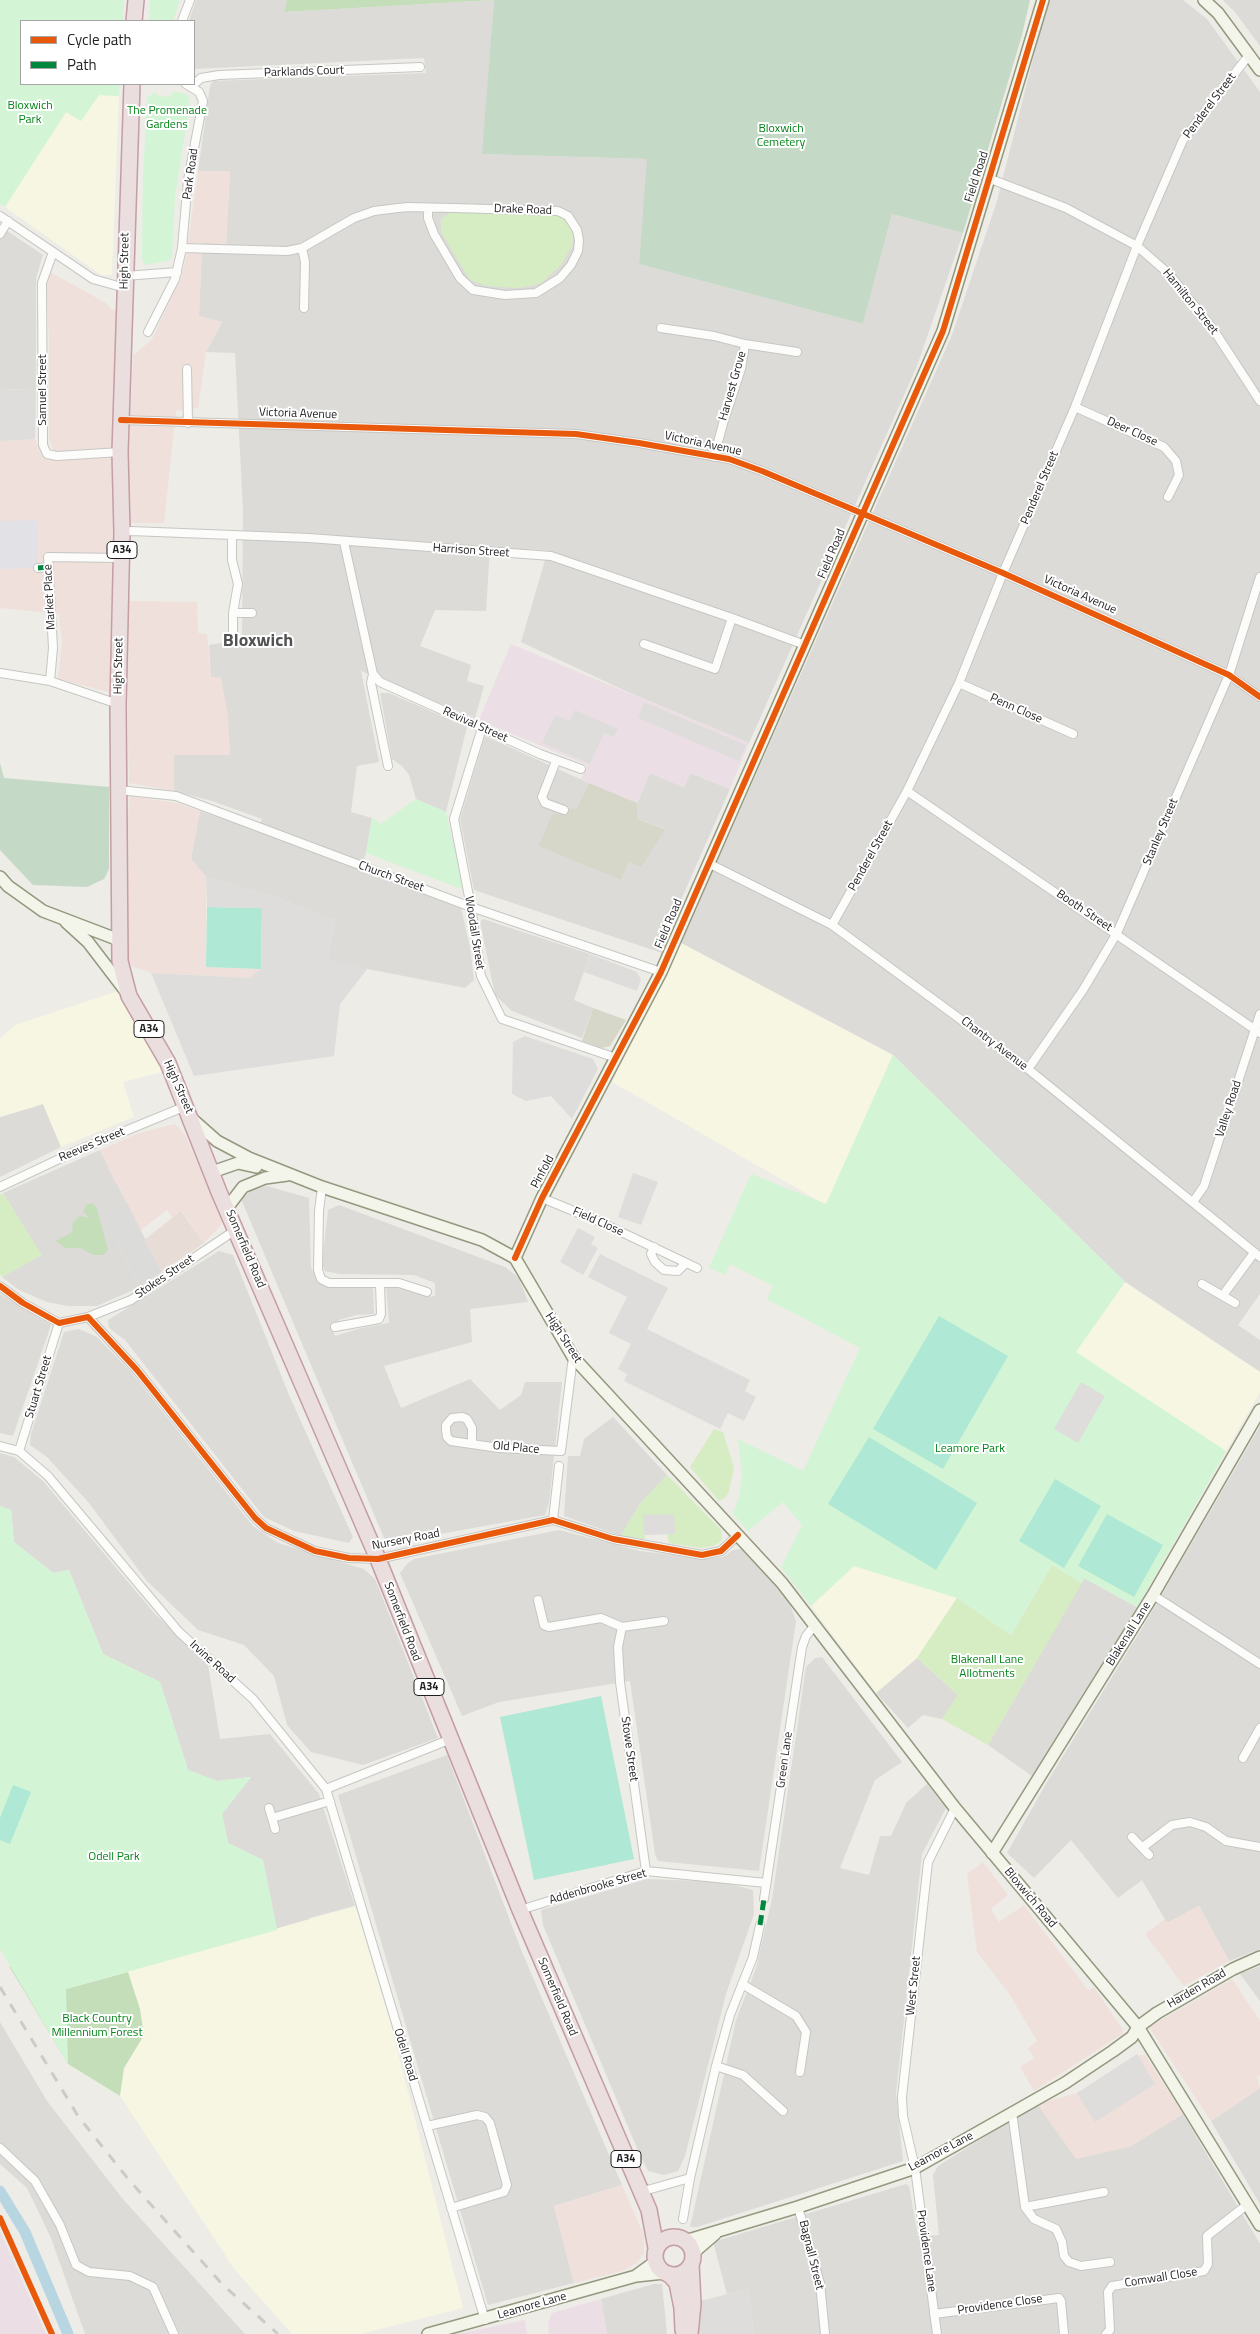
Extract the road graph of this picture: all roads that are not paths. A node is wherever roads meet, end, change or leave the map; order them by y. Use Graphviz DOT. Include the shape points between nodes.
graph roads {
  1 [pos="136,0"];
  2 [pos="190,0"];
  3 [pos="1042,0"];
  4 [pos="1204,0"];
  5 [pos="134,20"];
  6 [pos="182,20"];
  7 [pos="1249,55"];
  8 [pos="420,67"];
  9 [pos="1260,70"];
  10 [pos="195,82"];
  11 [pos="132,85"];
  12 [pos="189,85"];
  13 [pos="988,178"];
  14 [pos="428,208"];
  15 [pos="0,216"];
  16 [pos="8,221"];
  17 [pos="0,234"];
  18 [pos="1137,246"];
  19 [pos="182,248"];
  20 [pos="302,248"];
  21 [pos="53,252"];
  22 [pos="177,272"];
  23 [pos="125,282"];
  24 [pos="304,308"];
  25 [pos="149,313"];
  26 [pos="156,318"];
  27 [pos="661,328"];
  28 [pos="148,332"];
  29 [pos="745,344"];
  30 [pos="797,352"];
  31 [pos="187,369"];
  32 [pos="1260,401"];
  33 [pos="1075,407"];
  34 [pos="121,420"];
  35 [pos="188,423"];
  36 [pos="120,452"];
  37 [pos="714,457"];
  38 [pos="1168,497"];
  39 [pos="862,513"];
  40 [pos="126,531"];
  41 [pos="232,536"];
  42 [pos="344,542"];
  43 [pos="122,558"];
  44 [pos="49,567"];
  45 [pos="38,568"];
  46 [pos="1003,573"];
  47 [pos="1260,577"];
  48 [pos="233,612"];
  49 [pos="252,613"];
  50 [pos="732,618"];
  51 [pos="233,637"];
  52 [pos="644,644"];
  53 [pos="805,646"];
  54 [pos="0,673"];
  55 [pos="373,674"];
  56 [pos="1229,675"];
  57 [pos="50,681"];
  58 [pos="959,683"];
  59 [pos="1260,697"];
  60 [pos="118,704"];
  61 [pos="482,728"];
  62 [pos="1073,734"];
  63 [pos="556,761"];
  64 [pos="388,766"];
  65 [pos="581,769"];
  66 [pos="119,790"];
  67 [pos="907,791"];
  68 [pos="564,810"];
  69 [pos="708,863"];
  70 [pos="0,877"];
  71 [pos="471,907"];
  72 [pos="63,919"];
  73 [pos="832,925"];
  74 [pos="1117,933"];
  75 [pos="119,940"];
  76 [pos="661,972"];
  77 [pos="129,996"];
  78 [pos="1260,1014"];
  79 [pos="1257,1031"];
  80 [pos="616,1058"];
  81 [pos="1028,1069"];
  82 [pos="595,1097"];
  83 [pos="188,1112"];
  84 [pos="212,1172"];
  85 [pos="289,1175"];
  86 [pos="0,1187"];
  87 [pos="322,1188"];
  88 [pos="542,1198"];
  89 [pos="1193,1202"];
  90 [pos="227,1208"];
  91 [pos="237,1229"];
  92 [pos="654,1247"];
  93 [pos="1257,1255"];
  94 [pos="515,1258"];
  95 [pos="686,1263"];
  96 [pos="696,1268"];
  97 [pos="380,1283"];
  98 [pos="1202,1284"];
  99 [pos="0,1286"];
  100 [pos="427,1292"];
  101 [pos="1223,1295"];
  102 [pos="1235,1303"];
  103 [pos="88,1317"];
  104 [pos="58,1323"];
  105 [pos="335,1327"];
  106 [pos="573,1357"];
  107 [pos="1260,1410"];
  108 [pos="472,1443"];
  109 [pos="0,1446"];
  110 [pos="19,1452"];
  111 [pos="558,1466"];
  112 [pos="552,1520"];
  113 [pos="738,1535"];
  114 [pos="378,1559"];
  115 [pos="782,1583"];
  116 [pos="1153,1595"];
  117 [pos="538,1600"];
  118 [pos="664,1621"];
  119 [pos="816,1625"];
  120 [pos="622,1627"];
  121 [pos="1260,1664"];
  122 [pos="1260,1728"];
  123 [pos="451,1739"];
  124 [pos="1243,1758"];
  125 [pos="326,1789"];
  126 [pos="330,1801"];
  127 [pos="269,1808"];
  128 [pos="955,1808"];
  129 [pos="272,1818"];
  130 [pos="275,1829"];
  131 [pos="1132,1838"];
  132 [pos="1143,1847"];
  133 [pos="1260,1847"];
  134 [pos="992,1853"];
  135 [pos="1149,1855"];
  136 [pos="646,1871"];
  137 [pos="766,1883"];
  138 [pos="764,1899"];
  139 [pos="520,1910"];
  140 [pos="760,1925"];
  141 [pos="1260,1957"];
  142 [pos="742,1984"];
  143 [pos="1138,2027"];
  144 [pos="716,2066"];
  145 [pos="800,2072"];
  146 [pos="782,2111"];
  147 [pos="1012,2112"];
  148 [pos="427,2126"];
  149 [pos="0,2148"];
  150 [pos="915,2168"];
  151 [pos="690,2178"];
  152 [pos="640,2192"];
  153 [pos="1104,2192"];
  154 [pos="1248,2204"];
  155 [pos="798,2207"];
  156 [pos="1025,2207"];
  157 [pos="451,2208"];
  158 [pos="649,2210"];
  159 [pos="683,2219"];
  160 [pos="1260,2225"];
  161 [pos="685,2249"];
  162 [pos="1110,2262"];
  163 [pos="661,2264"];
  164 [pos="934,2314"];
  165 [pos="485,2320"];
  166 [pos="174,2334"];
  167 [pos="428,2334"];
  168 [pos="683,2334"];
  169 [pos="690,2334"];
  170 [pos="825,2334"];
  171 [pos="937,2334"];
  172 [pos="1064,2334"];
  173 [pos="1106,2334"];
  1 -- 5 [label="highway"];
  2 -- 6 [label="street"];
  3 -- 13 [label="street, Field Road"];
  4 -- 7 [label="street" via="1218,13"];
  7 -- 9 [label="street"];
  7 -- 18 [label="street, Penderel Street" via="1183,140"];
  8 -- 10 [label="street, Parklands Court" via="219,75"];
  11 -- 23 [label="highway, High Street / A34"];
  12 -- 19 [label="street, Park Road" via="199,92 203,101 188,180"];
  13 -- 18 [label="street, Hamilton Street" via="1066,208"];
  13 -- 39 [label="street, Field Road" via="943,331"];
  14 -- 14 [label="street, Drake Road" via="558,211 568,216 577,230 578,251 560,278 536,293 473,290 460,278 434,234"];
  14 -- 20 [label="street, Drake Road" via="398,208 365,214"];
  15 -- 16 [label="street"];
  16 -- 17 [label="street"];
  16 -- 21 [label="street"];
  18 -- 32 [label="street, Hamilton Street" via="1169,274 1213,329"];
  18 -- 33 [label="street, Penderel Street"];
  19 -- 20 [label="street, Drake Road" via="287,251"];
  19 -- 22 [label="street, Park Road"];
  20 -- 24 [label="street" via="305,262"];
  21 -- 23 [label="street" via="93,279"];
  21 -- 36 [label="street, Samuel Street" via="42,283 43,445 47,454 57,456"];
  22 -- 23 [label="street"];
  22 -- 26 [label="street, Park Road"];
  23 -- 34 [label="highway, High Street / A34"];
  25 -- 26 [label="street"];
  26 -- 28 [label="street, Park Road"];
  27 -- 29 [label="street, Harvest Grove"];
  29 -- 30 [label="street, Harvest Grove"];
  29 -- 37 [label="street, Harvest Grove" via="741,369"];
  31 -- 35 [label="street"];
  33 -- 38 [label="street, Deer Close" via="1164,447 1176,461 1179,475"];
  33 -- 46 [label="street, Penderel Street"];
  34 -- 35 [label="street, Victoria Avenue"];
  34 -- 36 [label="highway, High Street / A34"];
  35 -- 37 [label="street, Victoria Avenue" via="576,434"];
  36 -- 40 [label="highway, High Street / A34"];
  37 -- 39 [label="street, Victoria Avenue" via="762,471"];
  39 -- 46 [label="street, Victoria Avenue"];
  39 -- 53 [label="street, Field Road"];
  40 -- 41 [label="street, Harrison Street"];
  40 -- 43 [label="highway, High Street / A34"];
  41 -- 42 [label="street, Harrison Street"];
  41 -- 48 [label="street" via="232,560 238,584"];
  42 -- 50 [label="street, Harrison Street" via="558,557"];
  42 -- 55 [label="street"];
  43 -- 44 [label="street, Market Place" via="48,557"];
  43 -- 60 [label="highway, High Street / A34"];
  44 -- 45 [label="street"];
  44 -- 57 [label="street, Market Place" via="53,648"];
  46 -- 56 [label="street, Victoria Avenue"];
  46 -- 58 [label="street, Penderel Street"];
  47 -- 56 [label="street, Stanley Street"];
  48 -- 49 [label="street"];
  48 -- 51 [label="street"];
  50 -- 52 [label="street" via="715,669"];
  50 -- 53 [label="street, Harrison Street"];
  53 -- 69 [label="street, Field Road"];
  54 -- 57 [label="street"];
  55 -- 61 [label="street, Revival Street" via="388,687"];
  55 -- 64 [label="street" via="371,683"];
  56 -- 59 [label="street, Victoria Avenue"];
  56 -- 74 [label="street, Stanley Street"];
  57 -- 60 [label="street"];
  58 -- 62 [label="street, Penn Close"];
  58 -- 67 [label="street, Penderel Street"];
  60 -- 66 [label="highway, High Street / A34"];
  61 -- 63 [label="street, Revival Street"];
  61 -- 71 [label="street, Woodall Street" via="454,819"];
  63 -- 65 [label="street, Revival Street"];
  63 -- 68 [label="street" via="542,797 545,803"];
  66 -- 71 [label="street, Church Street" via="176,796"];
  66 -- 75 [label="highway, High Street / A34"];
  67 -- 73 [label="street, Penderel Street"];
  67 -- 74 [label="street, Booth Street"];
  69 -- 73 [label="street, Chantry Avenue"];
  69 -- 76 [label="street, Field Road"];
  70 -- 72 [label="street" via="30,903"];
  71 -- 76 [label="street, Church Street"];
  71 -- 80 [label="street, Woodall Street" via="481,976 502,1019"];
  72 -- 75 [label="street"];
  72 -- 77 [label="street" via="88,942"];
  73 -- 81 [label="street, Chantry Avenue"];
  74 -- 79 [label="street, Booth Street"];
  74 -- 81 [label="street, Stanley Street" via="1083,990"];
  75 -- 77 [label="highway, High Street / A34" via="120,961"];
  76 -- 80 [label="street, Field Road"];
  77 -- 83 [label="highway, High Street / A34" via="168,1063"];
  78 -- 79 [label="street, Valley Road"];
  79 -- 89 [label="street, Valley Road" via="1204,1186"];
  80 -- 82 [label="street, Field Road"];
  81 -- 89 [label="street, Chantry Avenue"];
  82 -- 88 [label="street, Pinfold"];
  83 -- 84 [label="highway, Somerfield Road / A34"];
  83 -- 85 [label="street, High Street" via="217,1141"];
  83 -- 86 [label="street, Reeves Street" via="74,1152"];
  84 -- 85 [label="street, High Street" via="238,1162"];
  84 -- 90 [label="highway, Somerfield Road / A34"];
  85 -- 87 [label="street, High Street"];
  85 -- 90 [label="street, High Street" via="250,1183"];
  87 -- 94 [label="street, High Street" via="482,1240"];
  87 -- 97 [label="street" via="319,1275 329,1284"];
  88 -- 92 [label="street, Field Close"];
  88 -- 94 [label="street, Pinfold"];
  89 -- 93 [label="street, Chantry Avenue"];
  90 -- 91 [label="highway, Somerfield Road / A34"];
  91 -- 103 [label="street, Stokes Street" via="131,1300"];
  91 -- 114 [label="highway, Somerfield Road / A34"];
  92 -- 95 [label="street, Field Close"];
  92 -- 95 [label="street" via="651,1254 664,1270 678,1271"];
  93 -- 101 [label="street"];
  94 -- 106 [label="street, High Street"];
  95 -- 96 [label="street, Field Close"];
  97 -- 100 [label="street" via="406,1284"];
  97 -- 105 [label="street" via="379,1318"];
  98 -- 101 [label="street"];
  99 -- 104 [label="street"];
  101 -- 102 [label="street"];
  103 -- 104 [label="street"];
  103 -- 114 [label="street, Nursery Road" via="137,1370 266,1528 316,1551 349,1558"];
  104 -- 110 [label="street, Stuart Street"];
  106 -- 108 [label="street, Old Place" via="561,1451 499,1448"];
  106 -- 113 [label="street, High Street"];
  107 -- 116 [label="street, Blakenall Lane"];
  109 -- 110 [label="street, Irvine Road"];
  110 -- 125 [label="street, Irvine Road" via="48,1476 179,1632 253,1699"];
  111 -- 112 [label="street"];
  112 -- 113 [label="street, Nursery Road" via="613,1539 702,1555 721,1551"];
  112 -- 114 [label="street, Nursery Road"];
  113 -- 115 [label="street, High Street"];
  114 -- 123 [label="highway, Somerfield Road / A34"];
  115 -- 119 [label="street, Bloxwich Road"];
  116 -- 121 [label="street"];
  116 -- 134 [label="street, Blakenall Lane"];
  117 -- 120 [label="street" via="544,1625 549,1628 601,1618"];
  118 -- 120 [label="street"];
  119 -- 128 [label="street, Bloxwich Road"];
  119 -- 137 [label="street, Green Lane" via="806,1636 802,1647"];
  120 -- 136 [label="street, Stowe Street" via="618,1647 620,1682"];
  122 -- 124 [label="street"];
  123 -- 125 [label="street"];
  123 -- 139 [label="highway, Somerfield Road / A34"];
  125 -- 126 [label="street, Odell Road"];
  126 -- 129 [label="street"];
  126 -- 148 [label="street, Odell Road"];
  127 -- 129 [label="street"];
  128 -- 134 [label="street, Bloxwich Road"];
  128 -- 150 [label="street, West Street" via="928,1862 924,1884 902,2097"];
  129 -- 130 [label="street"];
  131 -- 132 [label="street"];
  132 -- 133 [label="street" via="1172,1825 1190,1822 1206,1827 1226,1841"];
  132 -- 135 [label="street"];
  134 -- 143 [label="street, Bloxwich Road"];
  136 -- 137 [label="street, Addenbrooke Street"];
  136 -- 139 [label="street, Addenbrooke Street"];
  137 -- 138 [label="street, Green Lane"];
  139 -- 152 [label="highway, Somerfield Road / A34"];
  140 -- 142 [label="street" via="753,1957"];
  141 -- 143 [label="street, Harden Road" via="1233,1969"];
  142 -- 144 [label="street"];
  142 -- 145 [label="street" via="796,2016 806,2032"];
  143 -- 147 [label="street, Leamore Lane" via="1113,2052"];
  143 -- 154 [label="street, Bloxwich Road"];
  144 -- 146 [label="street" via="743,2075"];
  144 -- 151 [label="street"];
  147 -- 150 [label="street, Leamore Lane"];
  147 -- 156 [label="street"];
  148 -- 157 [label="street, Odell Road"];
  148 -- 157 [label="street" via="477,2115 490,2123 507,2185 504,2192"];
  149 -- 166 [label="street" via="35,2181 60,2225 76,2265 89,2272 130,2276 153,2287"];
  150 -- 155 [label="street, Leamore Lane"];
  150 -- 164 [label="street, Providence Lane"];
  151 -- 152 [label="street"];
  151 -- 159 [label="street"];
  152 -- 158 [label="highway, Somerfield Road / A34"];
  153 -- 156 [label="street"];
  154 -- 160 [label="street, Bloxwich Road"];
  154 -- 173 [label="street, Comwall Close" via="1207,2236 1208,2264 1204,2271 1112,2286 1108,2292 1110,2330"];
  155 -- 161 [label="street, Leamore Lane" via="720,2230"];
  155 -- 170 [label="street, Bagnall Street" via="820,2283"];
  156 -- 162 [label="street" via="1034,2219 1056,2229 1069,2262 1081,2266"];
  157 -- 165 [label="street, Odell Road"];
  158 -- 161 [label="highway, Somerfield Road / A34"];
  158 -- 163 [label="highway, Somerfield Road / A34"];
  161 -- 163 [label="highway" via="660,2243"];
  161 -- 163 [label="highway" via="682,2274"];
  161 -- 169 [label="highway" via="693,2304"];
  163 -- 165 [label="street, Leamore Lane" via="636,2276"];
  163 -- 168 [label="highway, A34" via="676,2283 682,2308"];
  164 -- 171 [label="street, Providence Lane"];
  164 -- 172 [label="street, Providence Close" via="1059,2298"];
  165 -- 167 [label="street, Leamore Lane"];
}
